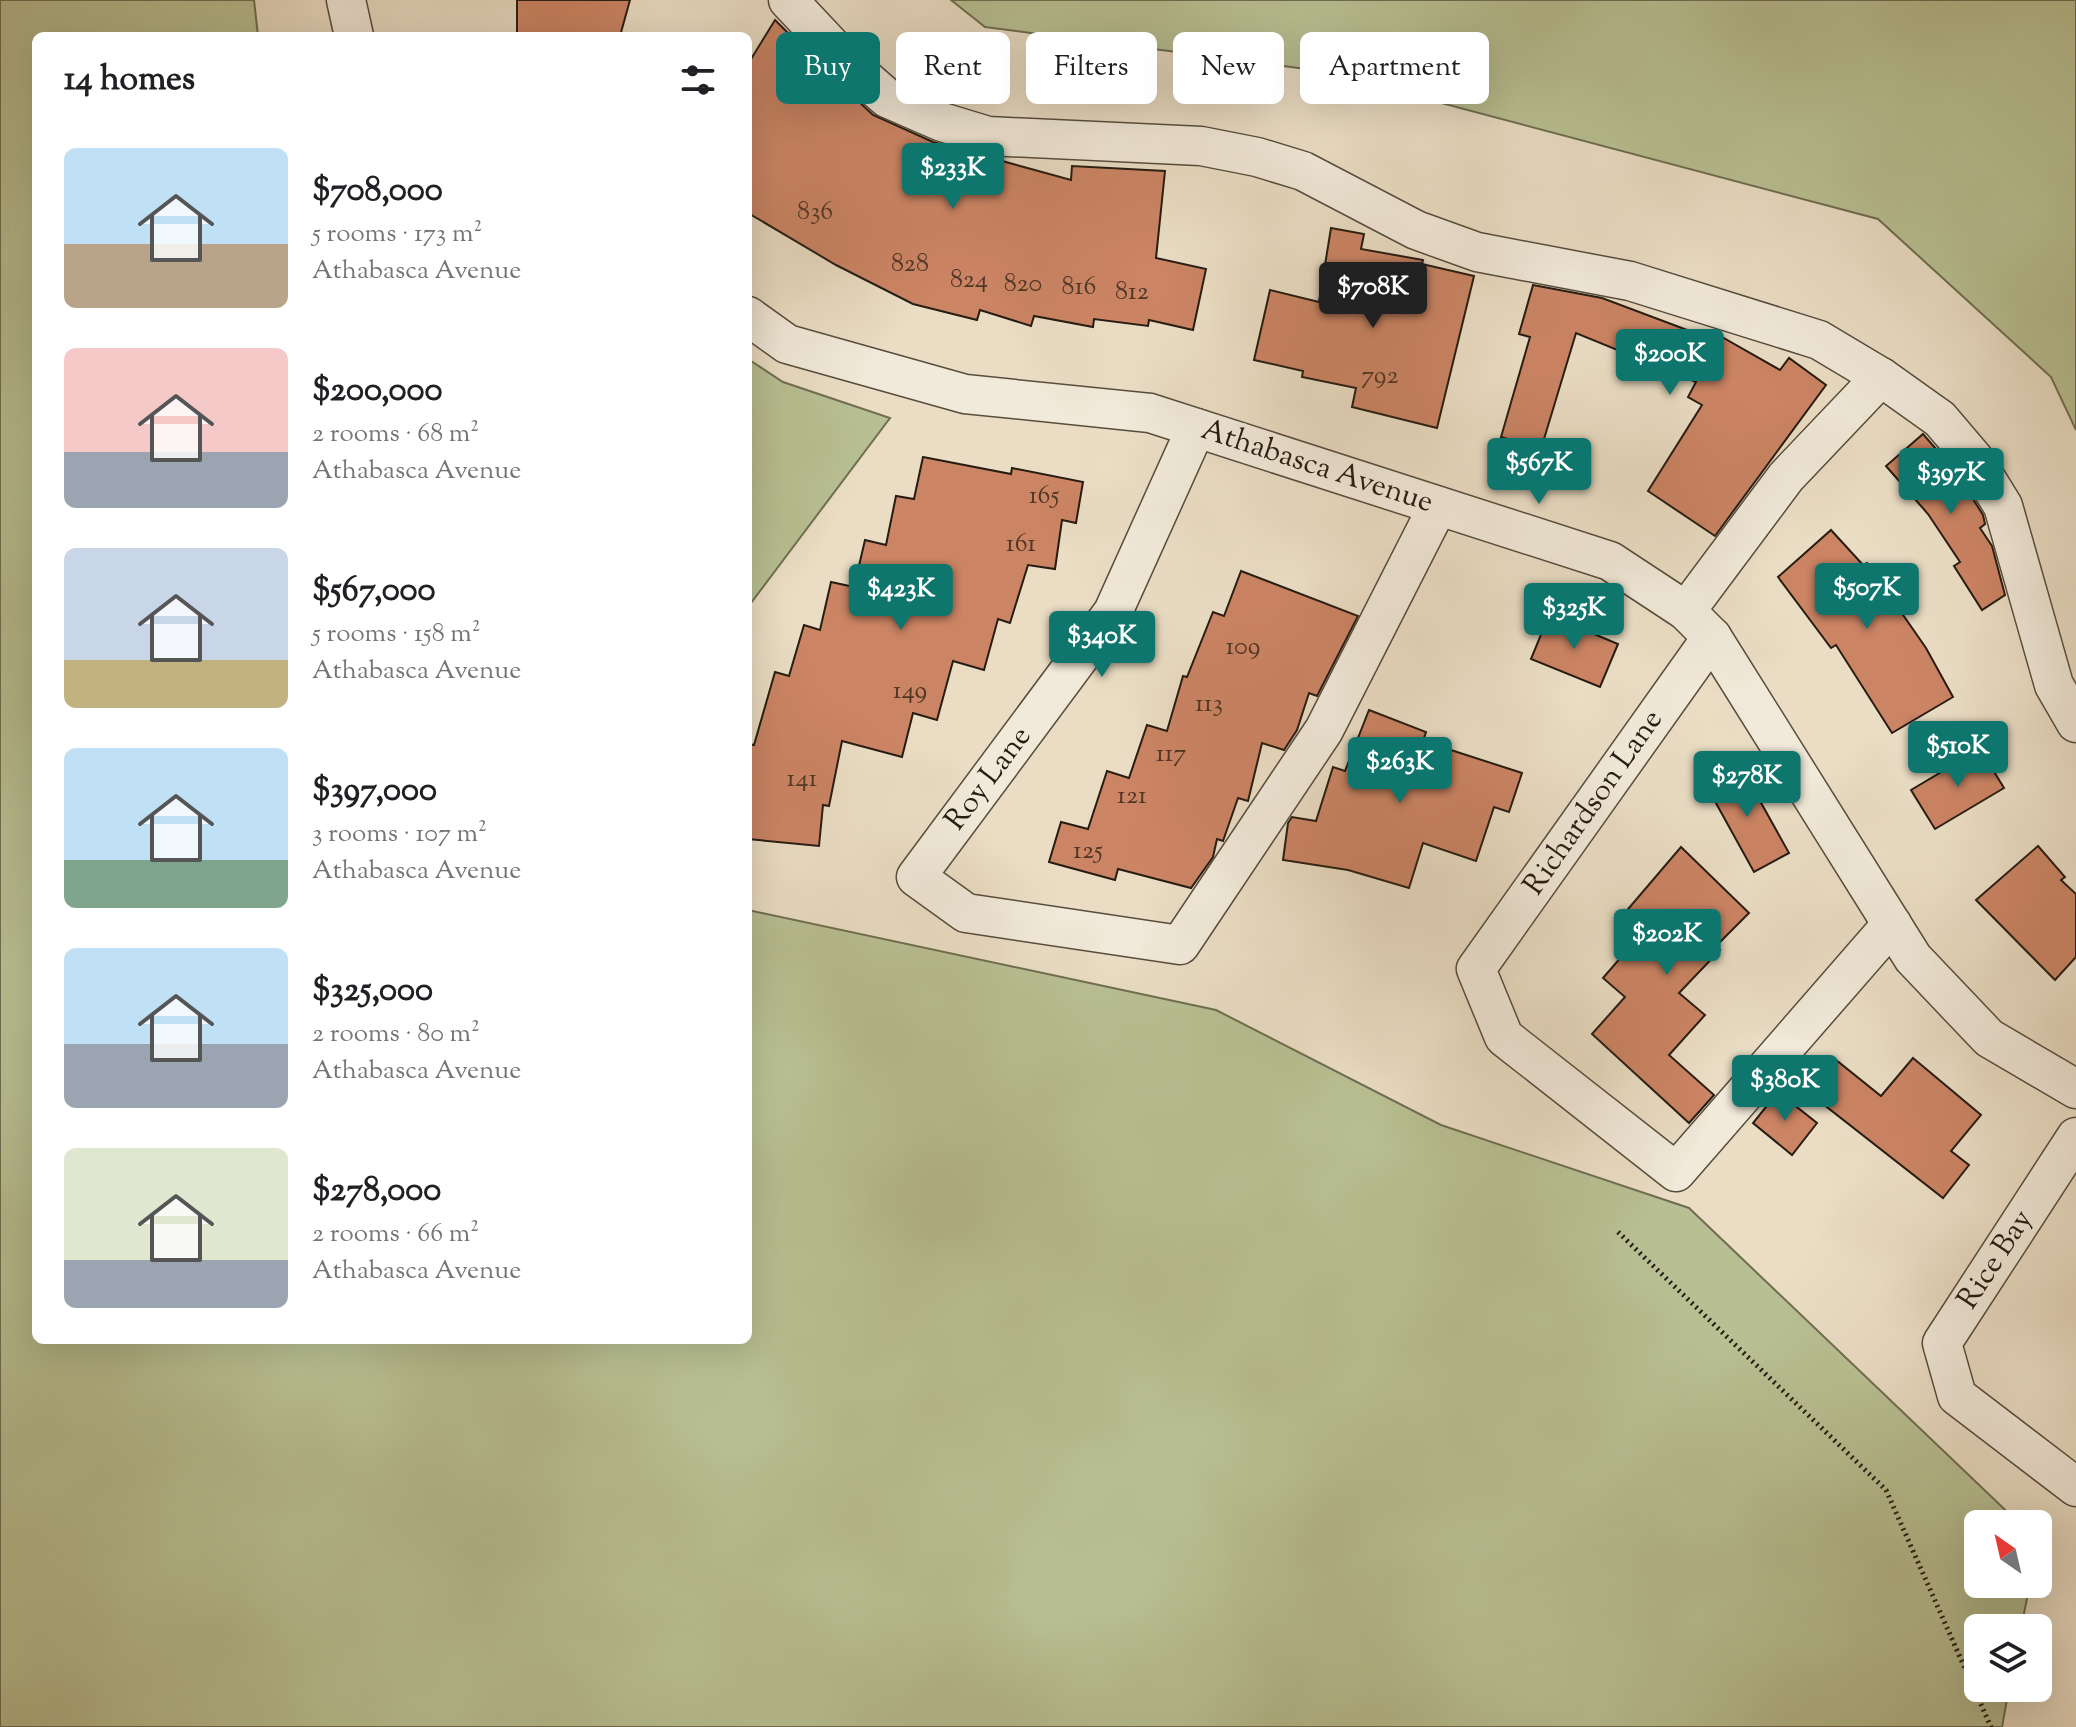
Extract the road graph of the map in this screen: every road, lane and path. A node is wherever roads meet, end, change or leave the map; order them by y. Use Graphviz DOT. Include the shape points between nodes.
graph roads {
  1 [pos="346,0"];
  2 [pos="788,0"];
  3 [pos="353,32"];
  4 [pos="752,319"];
  5 [pos="1881,377"];
  6 [pos="1196,428"];
  7 [pos="1438,506"];
  8 [pos="1699,624"];
  9 [pos="2076,723"];
  10 [pos="1892,924"];
  11 [pos="2076,1089"];
  12 [pos="2076,1137"];
  13 [pos="1618,1232"];
  14 [pos="2076,1487"];
  15 [pos="1991,1727"];
  1 -- 3 [label="street"];
  2 -- 5 [label="street" via="887,98 942,122 988,136 1201,146 1257,157 1303,171 1416,230 1477,252 1630,281 1759,319 1819,340"];
  4 -- 6 [label="street, Athabasca Avenue" via="787,344 965,394 1150,413"];
  5 -- 8 [label="street, Richardson Lane" via="1786,477"];
  5 -- 9 [label="street" via="1940,419 1974,459 2003,506 2054,685"];
  6 -- 7 [label="street, Athabasca Avenue"];
  6 -- 7 [label="street, Roy Lane" via="1113,612 916,877 966,913 1180,945 1324,730"];
  7 -- 8 [label="street, Athabasca Avenue" via="1610,561"];
  8 -- 10 [label="street, Athabasca Avenue"];
  8 -- 10 [label="street, Richardson Lane" via="1476,969 1504,1037 1676,1172"];
  10 -- 11 [label="street, Athabasca Avenue" via="1913,958 1989,1038"];
  12 -- 14 [label="street, Rice Bay" via="1942,1343 1957,1396"];
  13 -- 15 [label="path" via="1886,1490"];
}
